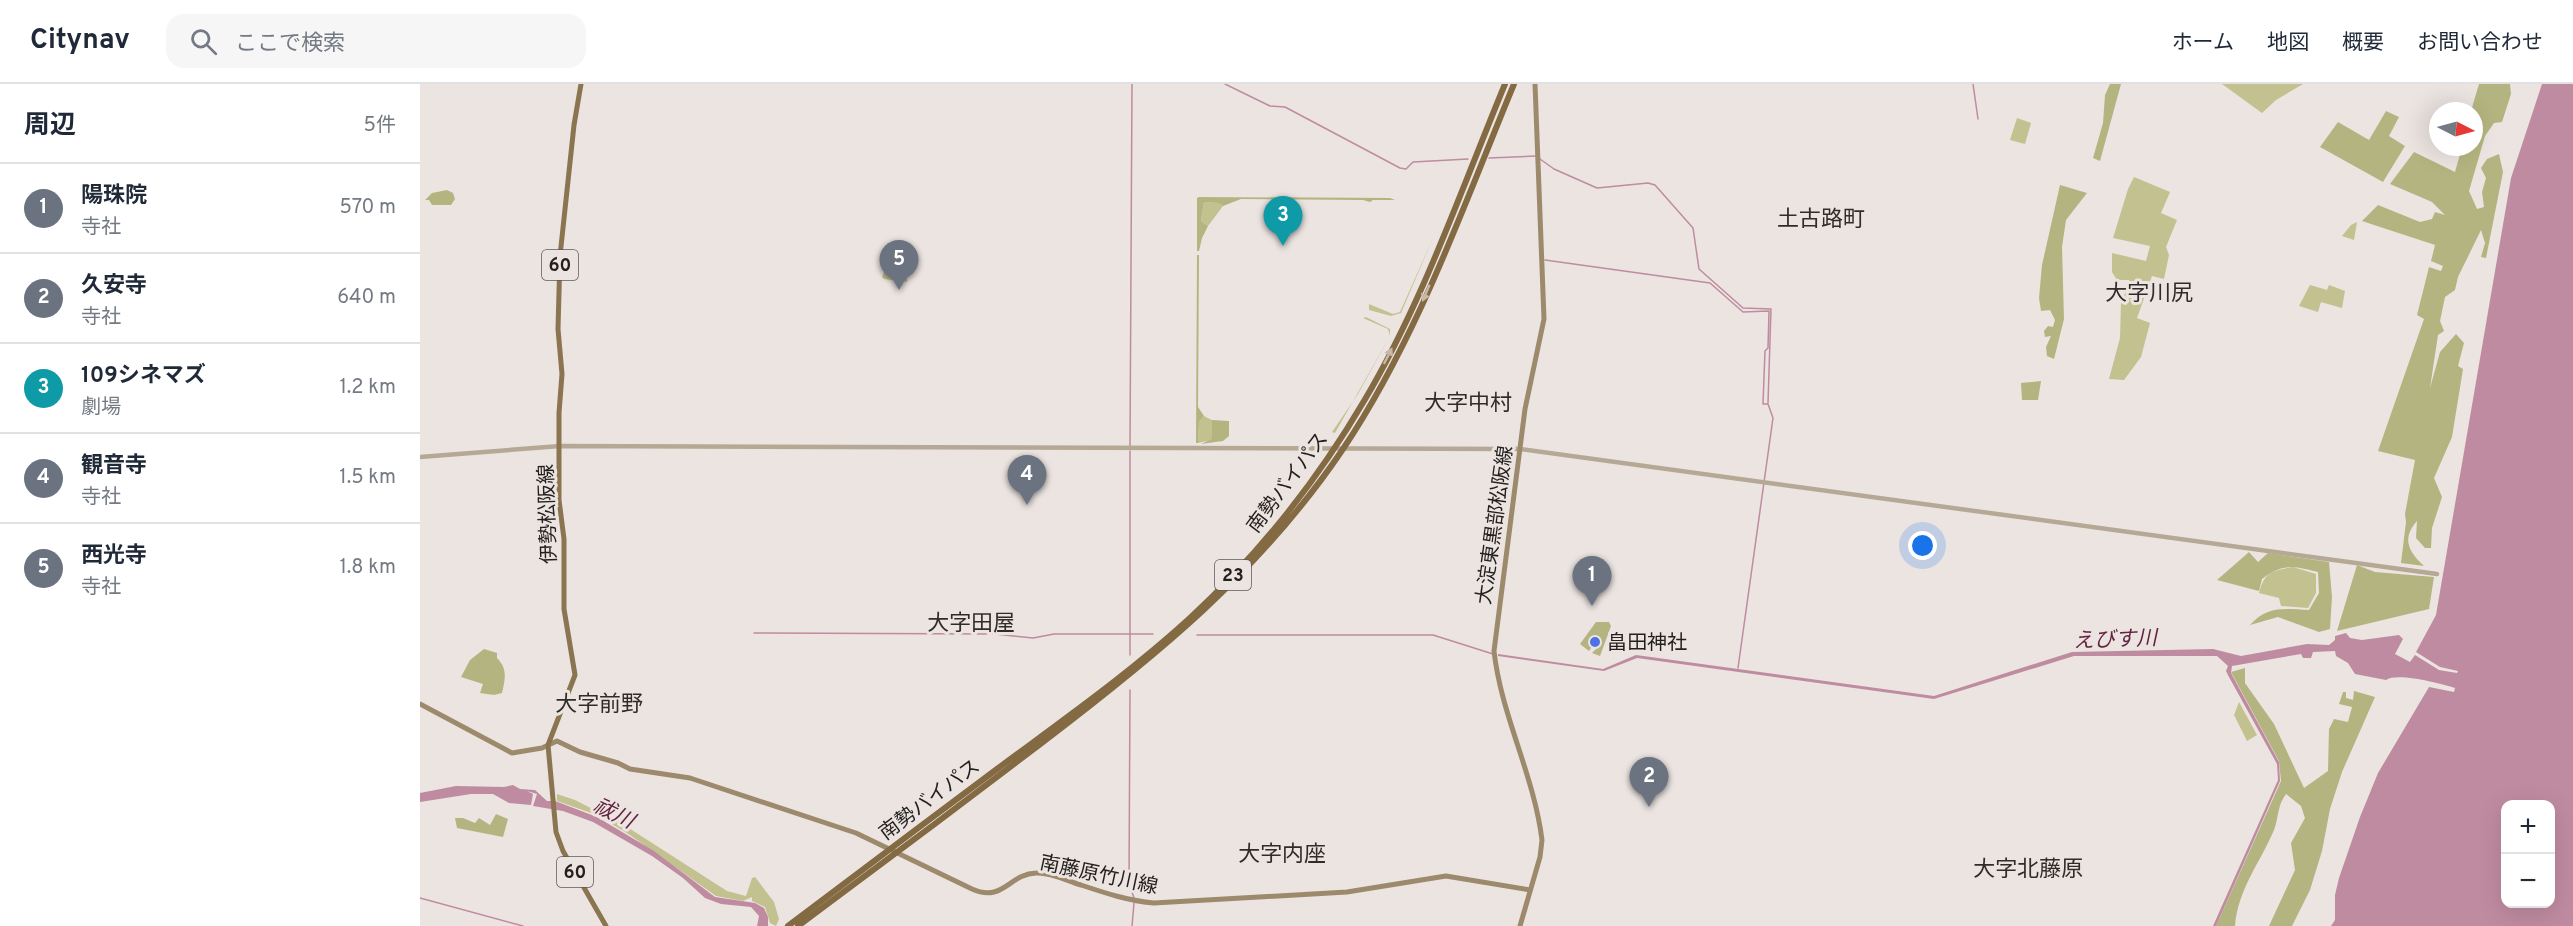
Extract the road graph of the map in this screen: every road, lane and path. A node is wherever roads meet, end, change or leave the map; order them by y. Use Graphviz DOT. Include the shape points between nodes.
graph roads {
  1 [pos="581,84"];
  2 [pos="1505,84"];
  3 [pos="1514,84"];
  4 [pos="1535,84"];
  5 [pos="560,446"];
  6 [pos="1334,448"];
  7 [pos="1343,448"];
  8 [pos="1520,449"];
  9 [pos="420,457"];
  10 [pos="2437,574"];
  11 [pos="420,704"];
  12 [pos="548,745"];
  13 [pos="891,848"];
  14 [pos="898,851"];
  15 [pos="1530,890"];
  16 [pos="606,926"];
  17 [pos="788,926"];
  18 [pos="798,926"];
  19 [pos="1520,926"];
  1 -- 5 [label="main road, 伊勢松阪線 / 60" via="560,256"];
  6 -- 2 [label="highway, 南勢バイパス / 23, one-way" via="1398,337"];
  3 -- 7 [label="highway, 南勢バイパス / 23, one-way" via="1414,320"];
  4 -- 8 [label="main road, 大淀東黒部松阪線" via="1544,319"];
  5 -- 6 [label="street"];
  5 -- 9 [label="street"];
  5 -- 12 [label="main road, 伊勢松阪線 / 60" via="564,609 575,675"];
  6 -- 7 [label="street"];
  6 -- 13 [label="highway, 南勢バイパス / 23" via="1268,536 1189,619 1079,708"];
  7 -- 8 [label="street"];
  7 -- 14 [label="highway, 南勢バイパス / 23" via="1274,539 1195,620 1121,682"];
  8 -- 10 [label="street"];
  8 -- 15 [label="main road, 大淀東黒部松阪線" via="1494,651 1497,675 1541,832 1540,857"];
  11 -- 12 [label="main road, 南藤原竹川線" via="512,753"];
  12 -- 13 [label="main road, 南藤原竹川線" via="561,742 630,769 690,778 846,829"];
  12 -- 16 [label="main road, 伊勢松阪線 / 60" via="556,832"];
  13 -- 14 [label="main road, 南藤原竹川線"];
  13 -- 17 [label="highway, 南勢バイパス / 23"];
  14 -- 15 [label="main road, 南藤原竹川線" via="979,892 994,893 1019,877 1040,873 1134,901 1154,903 1347,892 1446,876"];
  14 -- 18 [label="highway, 南勢バイパス / 23"];
  15 -- 19 [label="main road, 大淀東黒部松阪線"];
}
